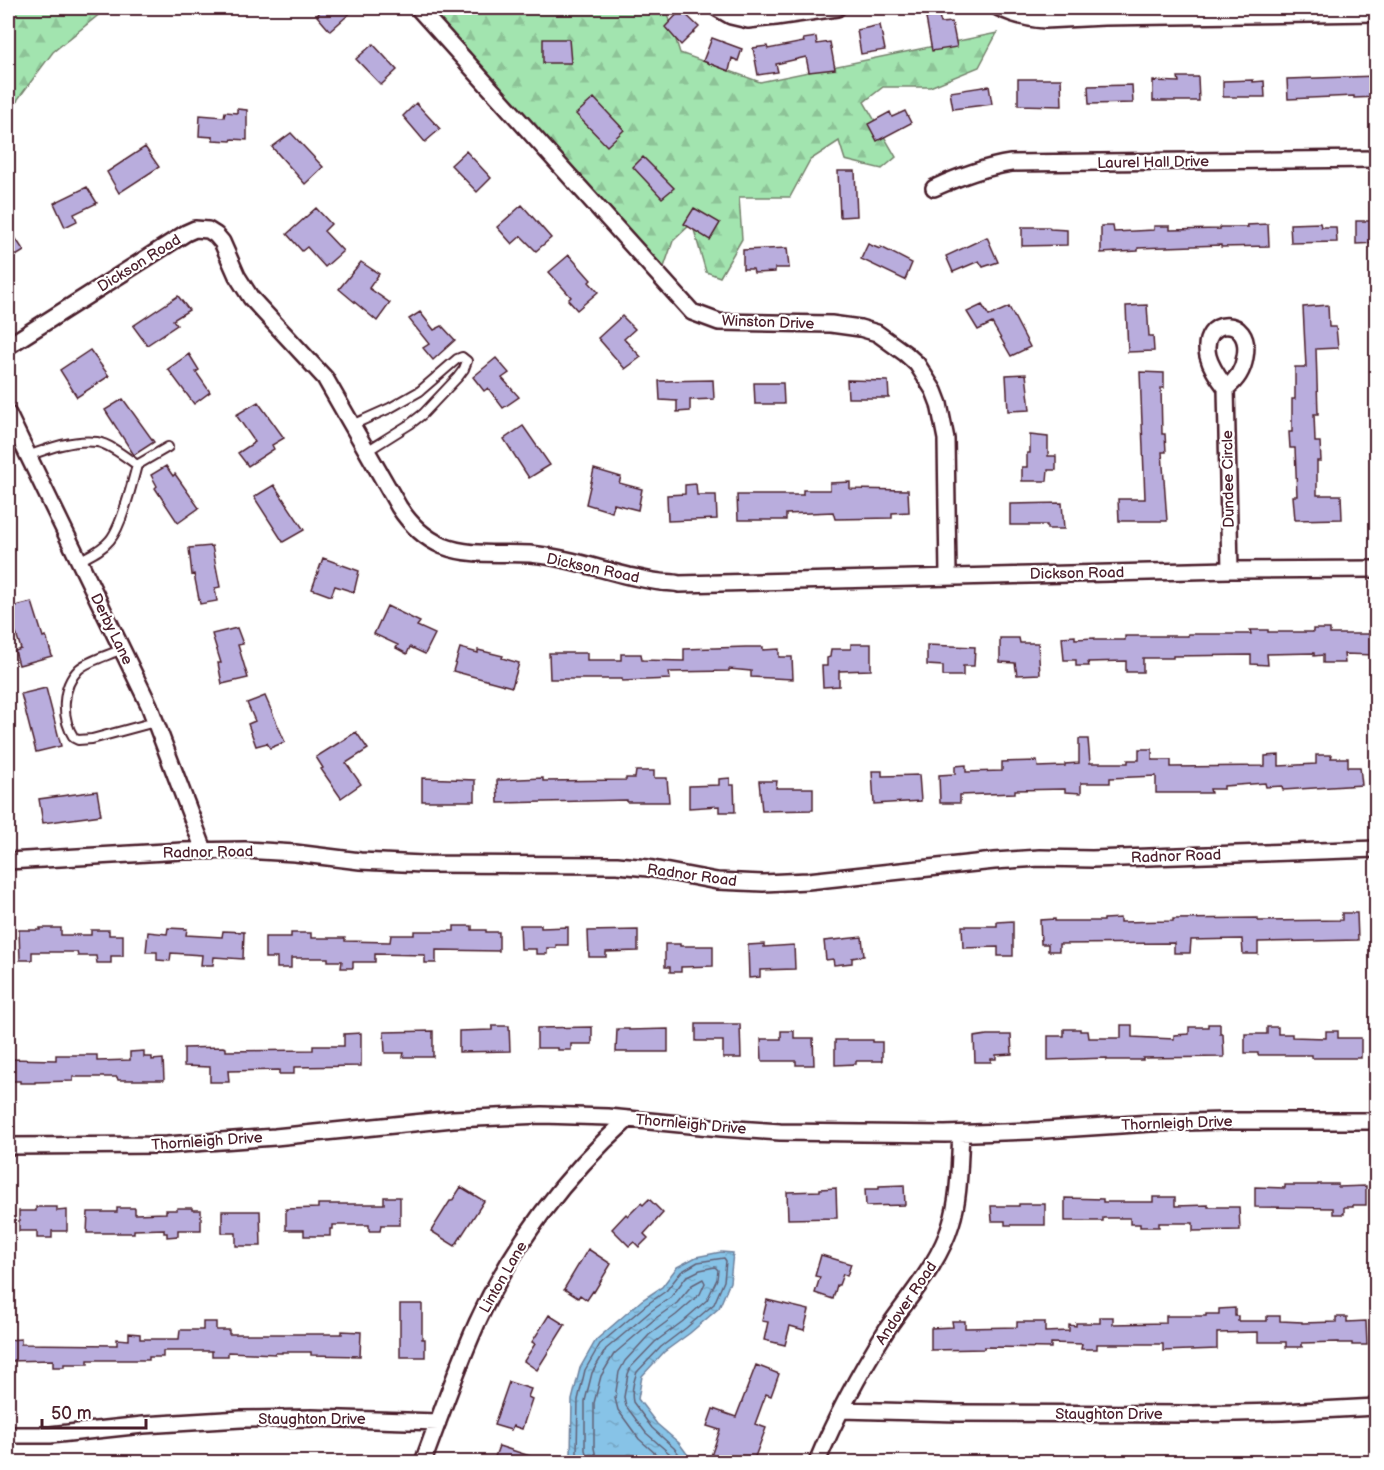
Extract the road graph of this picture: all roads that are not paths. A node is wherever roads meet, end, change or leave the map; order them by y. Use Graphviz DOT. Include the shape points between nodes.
graph roads {
  1 [pos="418,8"];
  2 [pos="717,8"];
  3 [pos="837,8"];
  4 [pos="999,8"];
  5 [pos="1345,10"];
  6 [pos="1377,13"];
  7 [pos="1377,159"];
  8 [pos="934,188"];
  9 [pos="8,346"];
  10 [pos="1226,388"];
  11 [pos="8,414"];
  12 [pos="352,425"];
  13 [pos="168,447"];
  14 [pos="367,451"];
  15 [pos="28,456"];
  16 [pos="138,465"];
  17 [pos="79,561"];
  18 [pos="1377,569"];
  19 [pos="1230,570"];
  20 [pos="948,576"];
  21 [pos="122,650"];
  22 [pos="155,722"];
  23 [pos="1377,849"];
  24 [pos="204,850"];
  25 [pos="8,861"];
  26 [pos="628,1119"];
  27 [pos="1377,1121"];
  28 [pos="961,1134"];
  29 [pos="8,1146"];
  30 [pos="1377,1407"];
  31 [pos="841,1410"];
  32 [pos="438,1422"];
  33 [pos="8,1435"];
  34 [pos="423,1462"];
  35 [pos="817,1462"];
  1 -- 20 [label="street, Winston Drive" via="692,312 719,322 860,328 877,333 917,364 934,391 946,439"];
  2 -- 3 [label="street" via="741,19 760,20"];
  4 -- 5 [label="street" via="1045,20"];
  5 -- 6 [label="street"];
  7 -- 8 [label="street, Laurel Hall Drive" via="1011,163"];
  9 -- 12 [label="street, Dickson Road" via="186,233 208,230 222,242 251,298 321,373"];
  10 -- 19 [label="street, Dundee Circle"];
  11 -- 15 [label="street, Derby Lane"];
  12 -- 14 [label="street, Dickson Road"];
  12 -- 14 [label="lane" via="420,392 457,359 467,361 458,377 423,414"];
  13 -- 16 [label="lane"];
  14 -- 20 [label="street, Dickson Road" via="399,507 424,536 471,554 530,554 679,584"];
  15 -- 16 [label="lane" via="71,443 99,442"];
  15 -- 17 [label="street, Derby Lane"];
  16 -- 17 [label="lane" via="115,534"];
  17 -- 21 [label="street, Derby Lane"];
  18 -- 19 [label="street, Dickson Road"];
  19 -- 20 [label="street, Dickson Road"];
  21 -- 22 [label="street, Derby Lane"];
  21 -- 22 [label="lane" via="85,665 73,676 64,700 68,729 74,738 83,740"];
  22 -- 24 [label="street, Derby Lane"];
  23 -- 24 [label="street, Radnor Road" via="1040,858 763,883 717,881 616,865 423,864"];
  24 -- 25 [label="street, Radnor Road"];
  26 -- 28 [label="street, Thornleigh Drive" via="780,1132"];
  26 -- 29 [label="street, Thornleigh Drive" via="491,1116 167,1145"];
  26 -- 32 [label="street, Linton Lane" via="574,1173 517,1250 477,1322"];
  27 -- 28 [label="street, Thornleigh Drive" via="1151,1123"];
  28 -- 31 [label="street, Andover Road" via="956,1205 941,1250 872,1354"];
  30 -- 31 [label="street, Staughton Drive" via="1193,1414"];
  31 -- 35 [label="street, Andover Road"];
  32 -- 33 [label="street, Staughton Drive" via="241,1419"];
  32 -- 34 [label="street, Linton Lane"];
}
